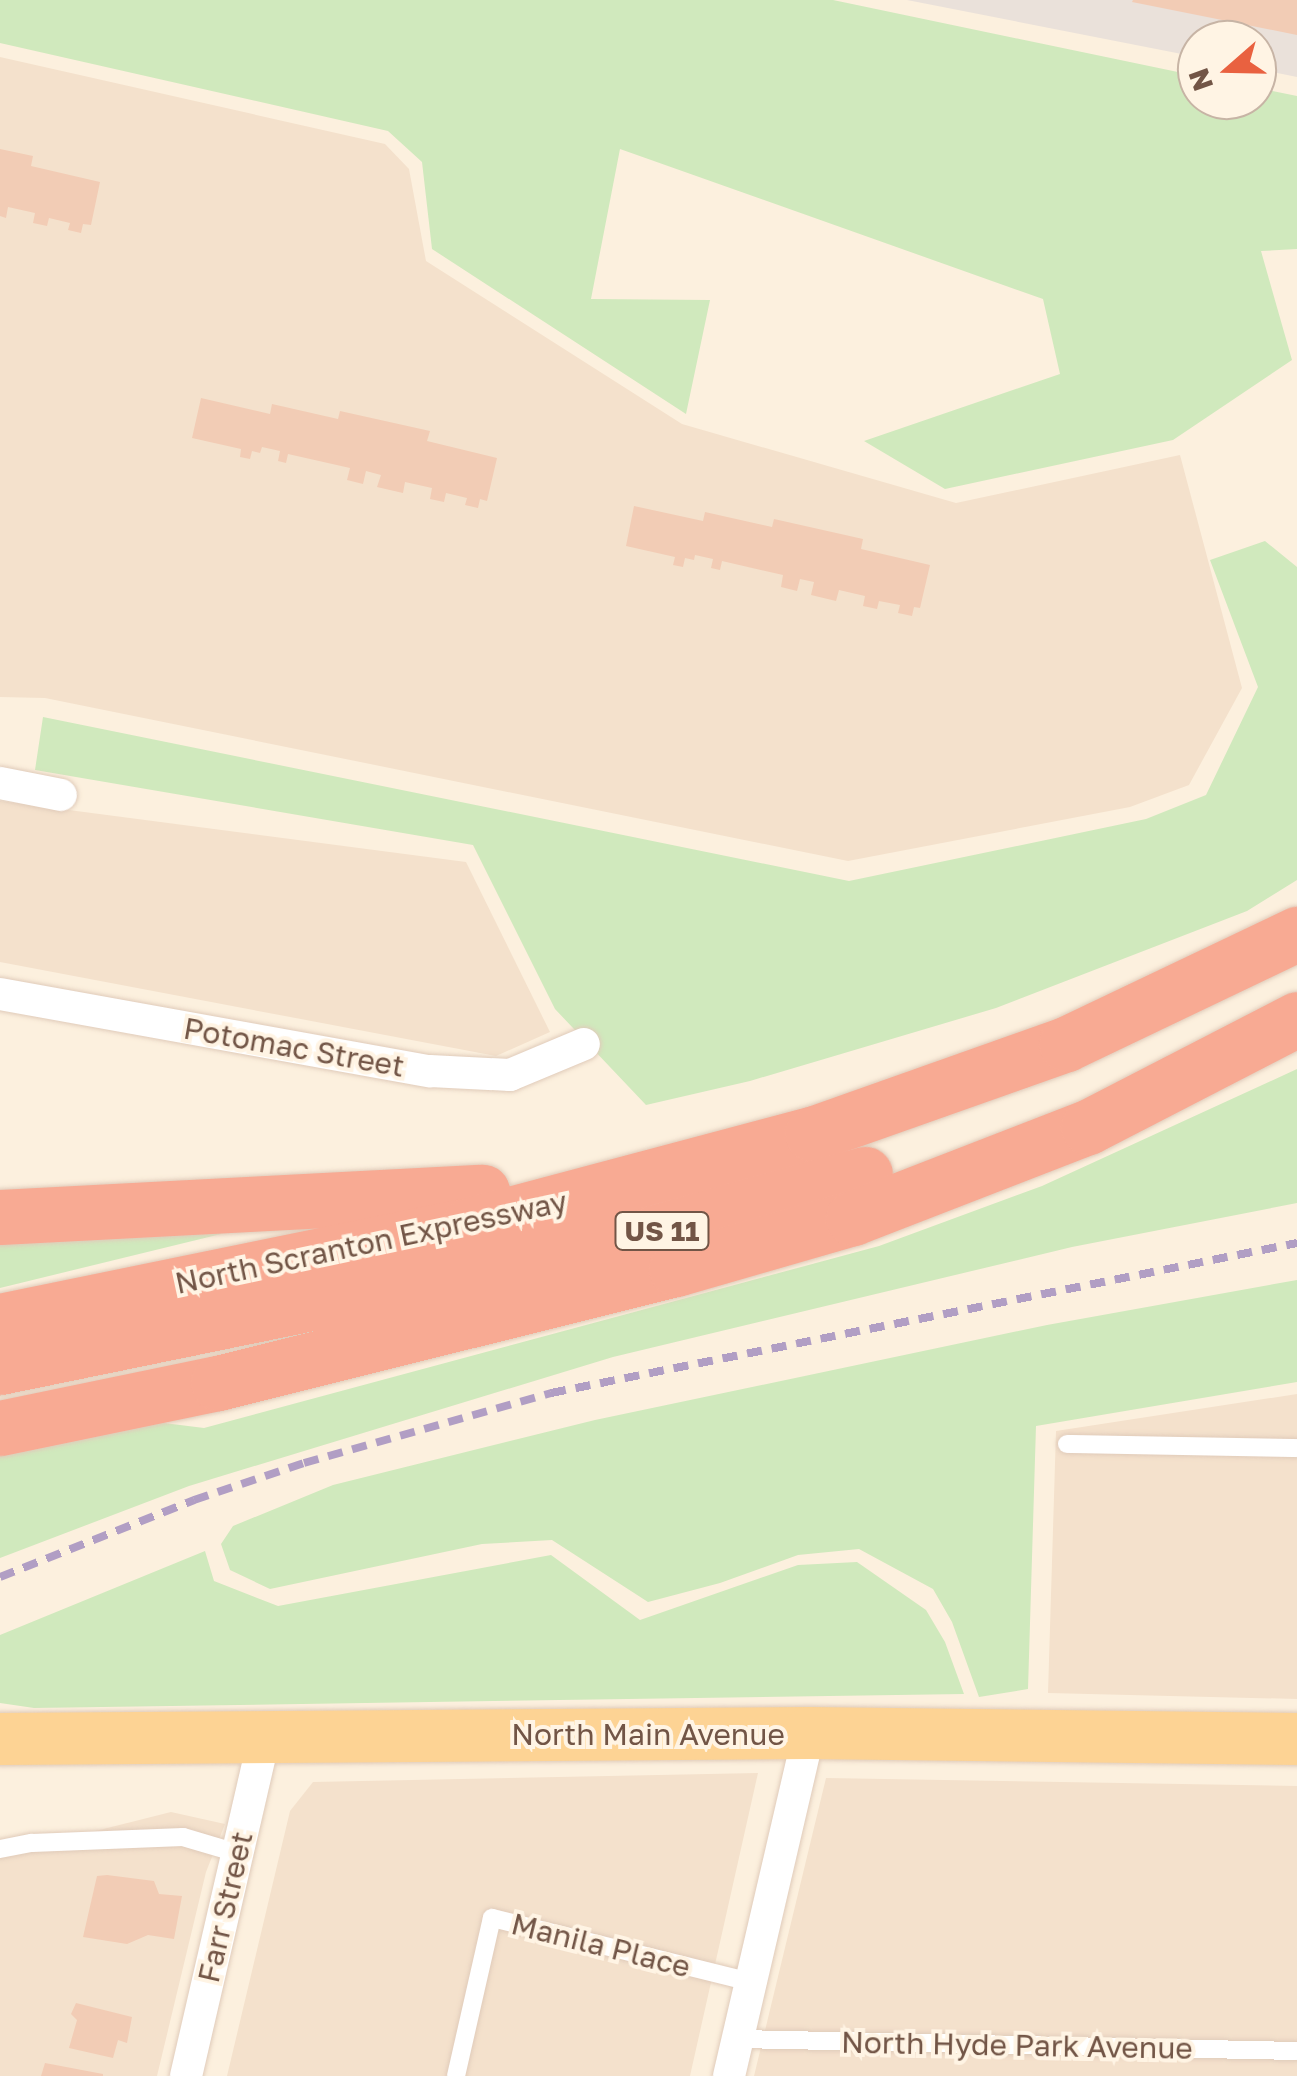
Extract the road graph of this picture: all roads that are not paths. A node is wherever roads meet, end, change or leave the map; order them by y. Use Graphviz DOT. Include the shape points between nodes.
graph roads {
  1 [pos="0,784"];
  2 [pos="61,794"];
  3 [pos="1297,934"];
  4 [pos="0,994"];
  5 [pos="1297,1001"];
  6 [pos="1297,1018"];
  7 [pos="584,1044"];
  8 [pos="640,1180"];
  9 [pos="0,1217"];
  10 [pos="0,1321"];
  11 [pos="0,1367"];
  12 [pos="0,1428"];
  13 [pos="1067,1444"];
  14 [pos="1297,1448"];
  15 [pos="808,1733"];
  16 [pos="264,1738"];
  17 [pos="0,1739"];
  18 [pos="1297,1739"];
  19 [pos="0,1849"];
  20 [pos="238,1853"];
  21 [pos="751,1982"];
  22 [pos="738,2038"];
  23 [pos="1297,2051"];
  24 [pos="186,2076"];
  25 [pos="456,2076"];
  26 [pos="729,2076"];
  1 -- 2 [label="street"];
  3 -- 8 [label="highway, North Scranton Expressway / US 11" via="1155,1005 982,1077 812,1134"];
  4 -- 7 [label="street, Potomac Street" via="430,1072 510,1075"];
  5 -- 11 [label="highway, North Scranton Expressway / US 11" via="1001,1128 828,1186 652,1233"];
  6 -- 12 [label="highway" via="1088,1127 853,1218 218,1383"];
  8 -- 9 [label="highway" via="386,1200"];
  8 -- 10 [label="highway, North Scranton Expressway / US 11" via="469,1225"];
  13 -- 14 [label="lane"];
  15 -- 16 [label="main road, North Main Avenue"];
  15 -- 18 [label="main road, North Main Avenue"];
  15 -- 21 [label="street"];
  16 -- 17 [label="main road, North Main Avenue"];
  16 -- 20 [label="street, Farr Street"];
  19 -- 20 [label="lane" via="182,1837"];
  20 -- 24 [label="street, Farr Street"];
  21 -- 22 [label="street"];
  21 -- 25 [label="lane, Manila Place" via="492,1918"];
  22 -- 23 [label="lane, North Hyde Park Avenue"];
  22 -- 26 [label="street"];
}
